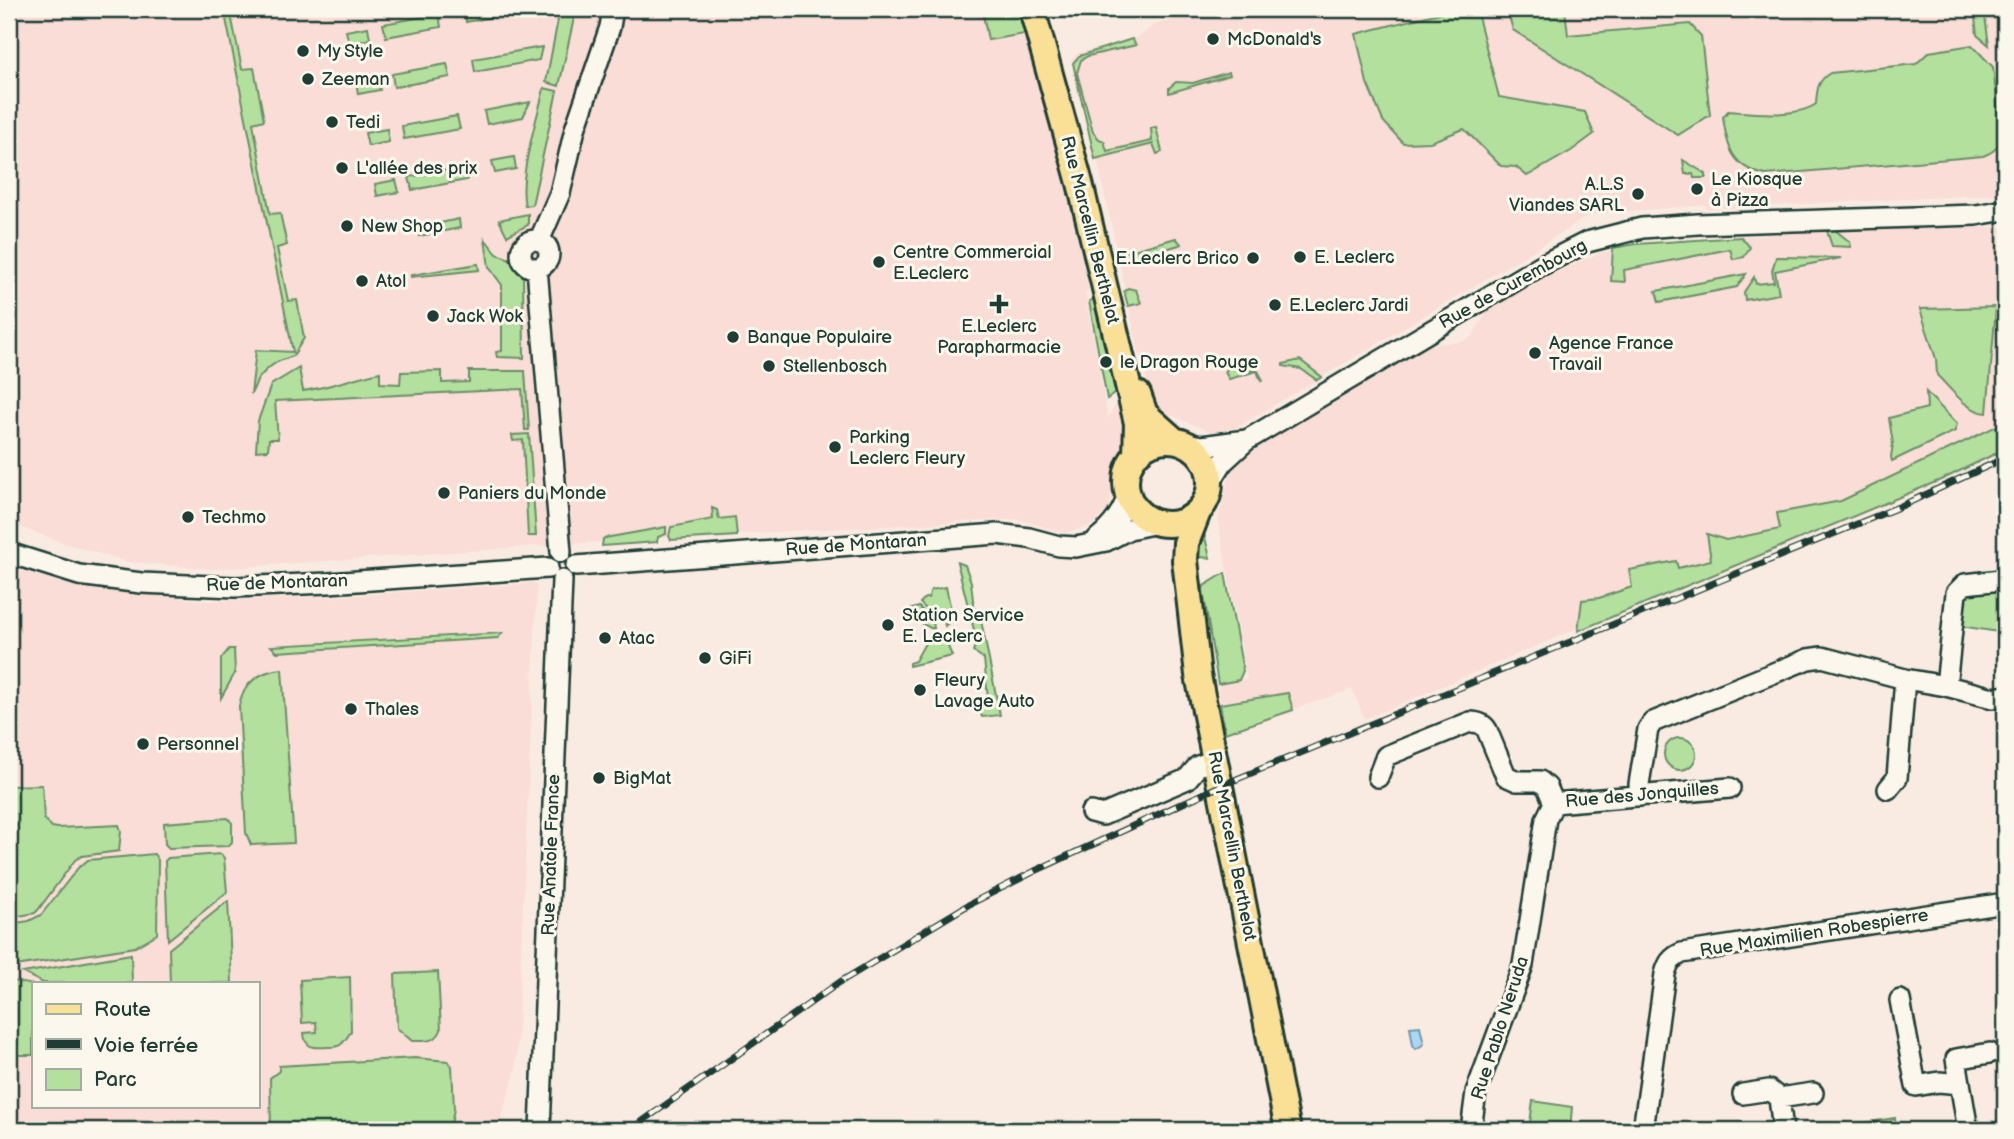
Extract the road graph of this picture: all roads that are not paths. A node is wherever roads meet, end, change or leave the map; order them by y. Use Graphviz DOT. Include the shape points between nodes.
graph roads {
  1 [pos="613,9"];
  2 [pos="1032,9"];
  3 [pos="1045,9"];
  4 [pos="2005,210"];
  5 [pos="1976,215"];
  6 [pos="2005,218"];
  7 [pos="1247,440"];
  8 [pos="1180,441"];
  9 [pos="1136,454"];
  10 [pos="1211,481"];
  11 [pos="1128,495"];
  12 [pos="1199,512"];
  13 [pos="1160,523"];
  14 [pos="1093,543"];
  15 [pos="9,553"];
  16 [pos="1185,560"];
  17 [pos="562,566"];
  18 [pos="2005,583"];
  19 [pos="1905,679"];
  20 [pos="1946,686"];
  21 [pos="2005,696"];
  22 [pos="1215,760"];
  23 [pos="1377,777"];
  24 [pos="1730,788"];
  25 [pos="1888,789"];
  26 [pos="1640,796"];
  27 [pos="1554,803"];
  28 [pos="1091,812"];
  29 [pos="2005,903"];
  30 [pos="1900,1000"];
  31 [pos="1990,1053"];
  32 [pos="1960,1084"];
  33 [pos="1813,1093"];
  34 [pos="1743,1094"];
  35 [pos="1779,1098"];
  36 [pos="540,1130"];
  37 [pos="1287,1130"];
  38 [pos="1471,1130"];
  39 [pos="1643,1130"];
  40 [pos="1783,1130"];
  41 [pos="1968,1130"];
  1 -- 17 [label="street, Rue Anatole France" via="560,193 539,241 530,241 521,251 525,264 537,268"];
  2 -- 9 [label="main road, Rue Marcellin Berthelot" via="1080,183 1137,423"];
  3 -- 8 [label="main road, Rue Marcellin Berthelot" via="1142,408"];
  4 -- 5 [label="street, Rue de Curembourg"];
  5 -- 6 [label="street, Rue de Curembourg"];
  5 -- 7 [label="street, Rue de Curembourg" via="1698,224 1606,236 1540,266"];
  7 -- 8 [label="street, Rue de Curembourg" via="1202,446"];
  7 -- 10 [label="street, Rue de Curembourg" via="1223,462"];
  8 -- 9 [label="main road" via="1153,442"];
  8 -- 10 [label="main road, Rue Marcellin Berthelot" via="1205,459"];
  9 -- 11 [label="main road, Rue Marcellin Berthelot" via="1126,473"];
  10 -- 12 [label="main road, Rue Marcellin Berthelot"];
  11 -- 13 [label="main road, Rue Marcellin Berthelot" via="1144,517"];
  11 -- 14 [label="street" via="1115,522"];
  12 -- 13 [label="main road" via="1176,524"];
  12 -- 16 [label="main road, Rue Marcellin Berthelot" via="1186,543"];
  13 -- 14 [label="street, Rue de Montaran"];
  13 -- 16 [label="main road, Rue Marcellin Berthelot"];
  14 -- 17 [label="street, Rue de Montaran" via="1059,546 997,534"];
  15 -- 17 [label="street, Rue de Montaran" via="79,575 228,587"];
  16 -- 22 [label="main road, Rue Marcellin Berthelot" via="1198,675"];
  17 -- 36 [label="street, Rue Anatole France"];
  18 -- 20 [label="street" via="1965,584 1956,593"];
  19 -- 20 [label="street"];
  19 -- 25 [label="street" via="1897,778"];
  19 -- 26 [label="street" via="1815,657 1658,718 1648,729"];
  20 -- 21 [label="street" via="1993,698"];
  22 -- 28 [label="street" via="1198,766 1186,779 1115,810 1103,815"];
  22 -- 37 [label="main road, Rue Marcellin Berthelot"];
  23 -- 27 [label="street" via="1386,755 1475,722 1487,730 1506,776 1540,781"];
  24 -- 26 [label="street, Rue des Jonquilles"];
  26 -- 27 [label="street, Rue des Jonquilles"];
  27 -- 38 [label="street, Rue Pablo Neruda" via="1546,819 1523,965 1476,1092"];
  29 -- 39 [label="street, Rue Maximilien Robespierre" via="1674,956 1665,974"];
  30 -- 32 [label="street" via="1916,1086"];
  31 -- 32 [label="street" via="1956,1059"];
  32 -- 41 [label="street"];
  33 -- 35 [label="street"];
  34 -- 35 [label="street" via="1769,1090"];
  35 -- 40 [label="street"];
}
